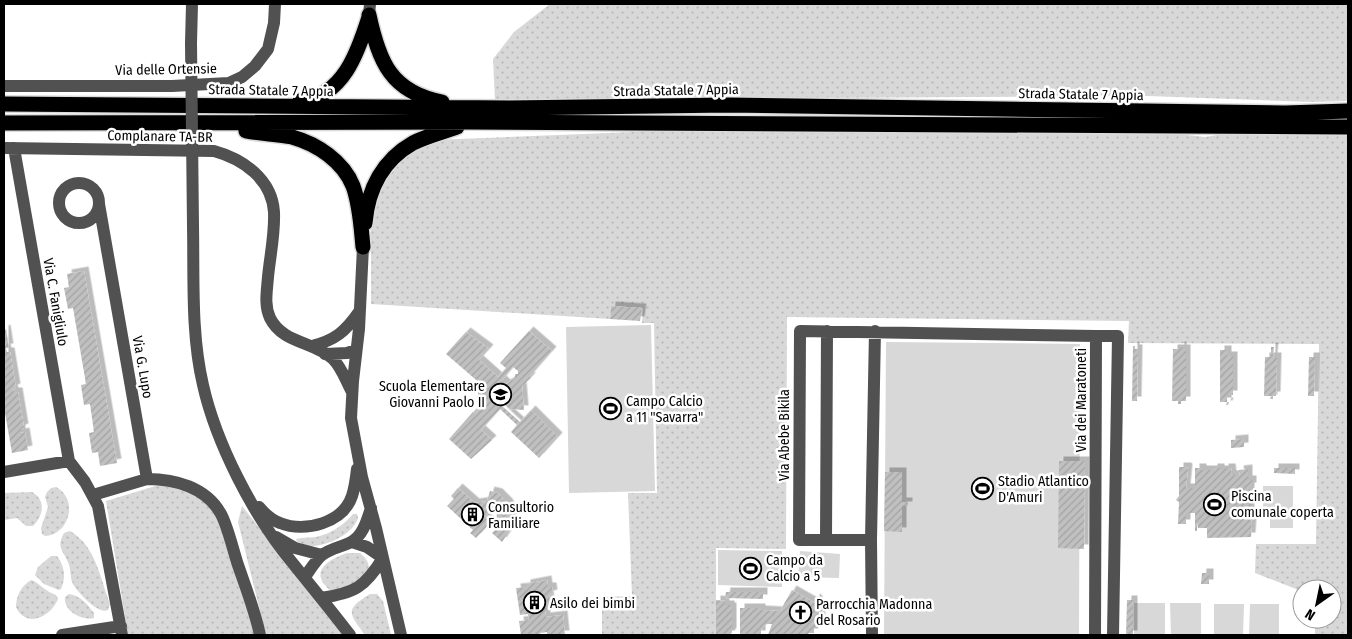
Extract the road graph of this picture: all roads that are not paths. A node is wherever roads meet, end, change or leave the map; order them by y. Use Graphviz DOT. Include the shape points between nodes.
graph roads {
  1 [pos="192,4"];
  2 [pos="274,4"];
  3 [pos="370,10"];
  4 [pos="4,86"];
  5 [pos="4,104"];
  6 [pos="244,106"];
  7 [pos="510,108"];
  8 [pos="1348,111"];
  9 [pos="468,122"];
  10 [pos="4,124"];
  11 [pos="210,124"];
  12 [pos="1348,127"];
  13 [pos="9,148"];
  14 [pos="99,204"];
  15 [pos="363,246"];
  16 [pos="360,312"];
  17 [pos="827,331"];
  18 [pos="875,331"];
  19 [pos="1096,336"];
  20 [pos="327,348"];
  21 [pos="356,350"];
  22 [pos="352,392"];
  23 [pos="1096,456"];
  24 [pos="1116,456"];
  25 [pos="69,461"];
  26 [pos="359,462"];
  27 [pos="4,472"];
  28 [pos="147,479"];
  29 [pos="245,493"];
  30 [pos="93,495"];
  31 [pos="371,508"];
  32 [pos="272,535"];
  33 [pos="826,540"];
  34 [pos="871,540"];
  35 [pos="352,542"];
  36 [pos="1095,552"];
  37 [pos="1114,553"];
  38 [pos="322,555"];
  39 [pos="383,558"];
  40 [pos="305,577"];
  41 [pos="321,598"];
  42 [pos="122,630"];
  43 [pos="62,635"];
  44 [pos="260,635"];
  45 [pos="350,635"];
  46 [pos="401,635"];
  47 [pos="872,635"];
  48 [pos="1095,635"];
  49 [pos="1113,635"];
  1 -- 29 [label="street, bridge" via="195,333 203,385 215,426"];
  2 -- 4 [label="street, Via delle Ortensie" via="274,23 268,49 255,66 230,83"];
  3 -- 6 [label="highway" via="359,49 330,91 309,100"];
  3 -- 7 [label="highway" via="382,62 408,90 430,100"];
  5 -- 6 [label="highway, Strada Statale 7 Appia"];
  6 -- 7 [label="highway, Strada Statale 7 Appia"];
  7 -- 8 [label="highway, Strada Statale 7 Appia" via="728,105 1285,113"];
  9 -- 11 [label="highway"];
  9 -- 12 [label="highway"];
  9 -- 15 [label="highway" via="415,142 395,155 372,190 366,208"];
  10 -- 11 [label="highway"];
  11 -- 15 [label="highway" via="292,138 327,154 343,168 353,186"];
  13 -- 20 [label="street, Complanare TA-BR" via="214,151 231,155 246,164 261,179 274,210 266,301 270,318 277,329 298,343"];
  13 -- 25 [label="street, Via C. Fanigliulo"];
  14 -- 28 [label="street, Via G. Lupo"];
  15 -- 16 [label="street"];
  16 -- 20 [label="street"];
  16 -- 21 [label="street"];
  17 -- 18 [label="street, Via Abebe Bikila"];
  17 -- 33 [label="street"];
  17 -- 33 [label="street, Via Abebe Bikila" via="800,331 799,540"];
  18 -- 19 [label="street, Via Abebe Bikila"];
  18 -- 34 [label="street"];
  19 -- 23 [label="street, Via dei Maratoneti"];
  19 -- 24 [label="street, Via dei Maratoneti" via="1118,336"];
  20 -- 21 [label="street" via="347,353"];
  20 -- 22 [label="street, Complanare TA-BR"];
  21 -- 22 [label="street"];
  22 -- 26 [label="street" via="351,418"];
  23 -- 24 [label="street"];
  23 -- 36 [label="street, Via dei Maratoneti"];
  24 -- 37 [label="street, Via dei Maratoneti"];
  25 -- 27 [label="street"];
  25 -- 30 [label="street"];
  26 -- 29 [label="street" via="352,497 338,516 322,524 300,527 280,524 267,516"];
  26 -- 31 [label="street"];
  28 -- 30 [label="street"];
  28 -- 44 [label="street" via="190,486 221,514"];
  29 -- 32 [label="street"];
  30 -- 42 [label="street" via="98,506"];
  31 -- 35 [label="street" via="366,524"];
  31 -- 39 [label="street"];
  32 -- 38 [label="street" via="295,548"];
  32 -- 40 [label="street"];
  33 -- 34 [label="street, Via Abebe Bikila"];
  34 -- 47 [label="street"];
  35 -- 38 [label="street"];
  35 -- 39 [label="street"];
  36 -- 37 [label="street"];
  36 -- 48 [label="street, Via dei Maratoneti"];
  37 -- 49 [label="street, Via dei Maratoneti"];
  38 -- 40 [label="street"];
  39 -- 41 [label="street" via="372,576 359,587"];
  39 -- 46 [label="street"];
  40 -- 41 [label="street"];
  41 -- 45 [label="street"];
  42 -- 43 [label="street"];
}
